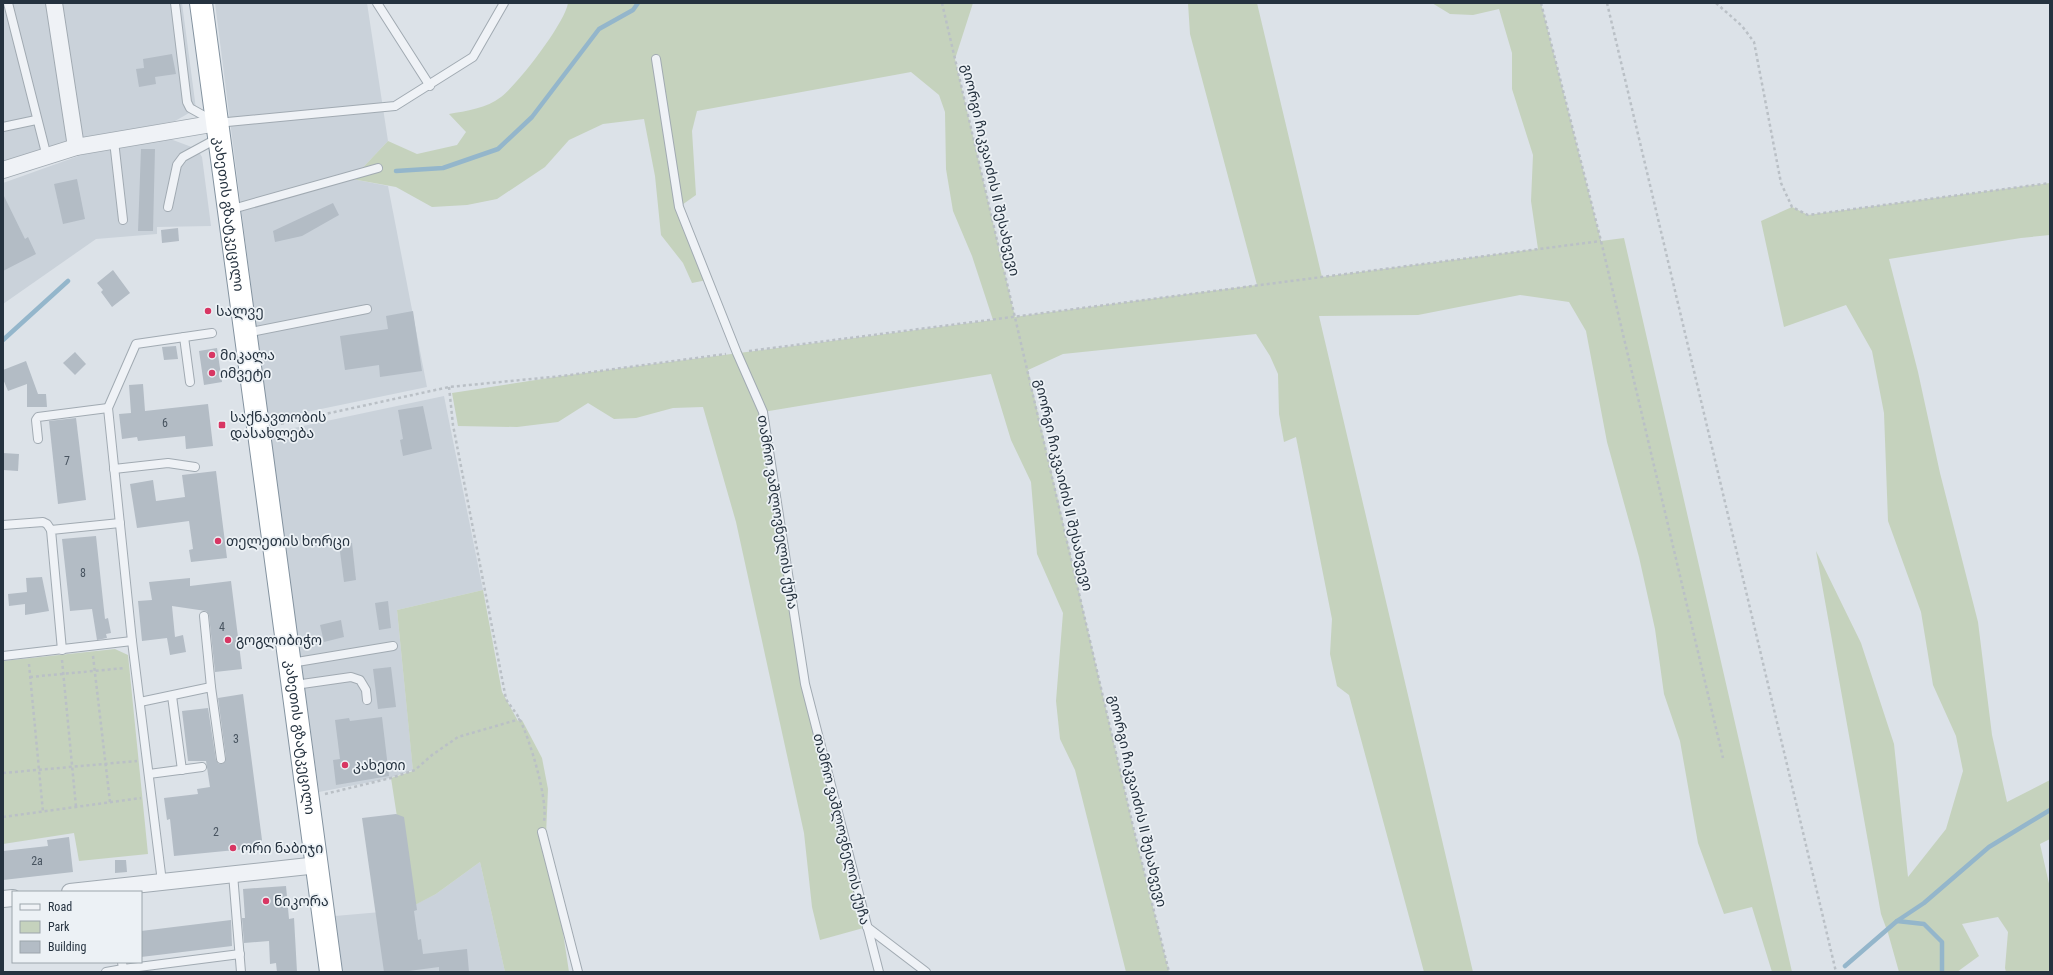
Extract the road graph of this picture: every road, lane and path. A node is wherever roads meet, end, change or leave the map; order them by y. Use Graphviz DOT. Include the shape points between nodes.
graph roads {
  1 [pos="8,3"];
  2 [pos="54,3"];
  3 [pos="175,3"];
  4 [pos="377,3"];
  5 [pos="504,3"];
  6 [pos="942,3"];
  7 [pos="1541,3"];
  8 [pos="1607,3"];
  9 [pos="1716,3"];
  10 [pos="204,4"];
  11 [pos="656,59"];
  12 [pos="430,86"];
  13 [pos="36,120"];
  14 [pos="3,127"];
  15 [pos="218,130"];
  16 [pos="114,141"];
  17 [pos="76,147"];
  18 [pos="47,157"];
  19 [pos="378,168"];
  20 [pos="3,170"];
  21 [pos="2050,183"];
  22 [pos="168,207"];
  23 [pos="228,210"];
  24 [pos="123,220"];
  25 [pos="1601,241"];
  26 [pos="366,309"];
  27 [pos="1015,317"];
  28 [pos="212,333"];
  29 [pos="245,334"];
  30 [pos="184,337"];
  31 [pos="737,353"];
  32 [pos="190,382"];
  33 [pos="449,387"];
  34 [pos="108,408"];
  35 [pos="258,429"];
  36 [pos="38,439"];
  37 [pos="195,467"];
  38 [pos="114,469"];
  39 [pos="120,523"];
  40 [pos="3,525"];
  41 [pos="51,530"];
  42 [pos="204,616"];
  43 [pos="132,641"];
  44 [pos="92,646"];
  45 [pos="393,646"];
  46 [pos="61,650"];
  47 [pos="28,654"];
  48 [pos="3,656"];
  49 [pos="291,663"];
  50 [pos="135,667"];
  51 [pos="95,671"];
  52 [pos="63,674"];
  53 [pos="30,677"];
  54 [pos="294,685"];
  55 [pos="211,687"];
  56 [pos="172,696"];
  57 [pos="367,700"];
  58 [pos="140,702"];
  59 [pos="520,719"];
  60 [pos="1724,758"];
  61 [pos="221,759"];
  62 [pos="147,760"];
  63 [pos="106,764"];
  64 [pos="72,767"];
  65 [pos="202,767"];
  66 [pos="39,770"];
  67 [pos="182,770"];
  68 [pos="3,773"];
  69 [pos="148,774"];
  70 [pos="309,796"];
  71 [pos="152,797"];
  72 [pos="110,802"];
  73 [pos="76,807"];
  74 [pos="43,812"];
  75 [pos="3,817"];
  76 [pos="542,832"];
  77 [pos="318,865"];
  78 [pos="233,874"];
  79 [pos="162,882"];
  80 [pos="116,890"];
  81 [pos="93,891"];
  82 [pos="867,927"];
  83 [pos="240,954"];
  84 [pos="122,966"];
  85 [pos="106,972"];
  86 [pos="241,972"];
  87 [pos="332,972"];
  88 [pos="578,972"];
  89 [pos="879,972"];
  90 [pos="926,972"];
  91 [pos="1169,972"];
  92 [pos="1836,972"];
  1 -- 13 [label="lane"];
  2 -- 17 [label="street"];
  3 -- 15 [label="lane" via="187,102 190,108"];
  4 -- 12 [label="lane"];
  5 -- 12 [label="lane" via="473,57"];
  6 -- 27 [label="path, გიორგი ჩიკვაიძის II შესახვევი"];
  7 -- 25 [label="path"];
  8 -- 92 [label="path"];
  9 -- 21 [label="path" via="1742,26 1754,42 1781,183 1792,207 1808,215"];
  10 -- 15 [label="highway, კახეთის გზატკეცილი"];
  11 -- 31 [label="lane, თამრო ვაშლოვნელის ქუჩა" via="678,207"];
  12 -- 15 [label="lane" via="395,106"];
  13 -- 14 [label="lane"];
  13 -- 18 [label="lane"];
  15 -- 16 [label="street"];
  15 -- 22 [label="lane" via="183,157 177,166"];
  15 -- 23 [label="highway, კახეთის გზატკეცილი"];
  16 -- 17 [label="street"];
  16 -- 24 [label="lane"];
  17 -- 18 [label="street"];
  18 -- 20 [label="street"];
  19 -- 23 [label="lane"];
  23 -- 29 [label="highway, კახეთის გზატკეცილი"];
  25 -- 27 [label="path"];
  25 -- 60 [label="path"];
  26 -- 29 [label="lane"];
  27 -- 31 [label="path"];
  27 -- 91 [label="path, გიორგი ჩიკვაიძის II შესახვევი"];
  28 -- 30 [label="lane"];
  29 -- 35 [label="highway, კახეთის გზატკეცილი"];
  30 -- 32 [label="lane"];
  30 -- 34 [label="lane" via="136,344"];
  31 -- 33 [label="path" via="562,376"];
  31 -- 82 [label="lane, თამრო ვაშლოვნელის ქუჩა" via="763,412 805,684"];
  33 -- 35 [label="path"];
  33 -- 59 [label="path" via="453,425 506,699"];
  34 -- 36 [label="lane" via="38,417"];
  34 -- 38 [label="lane"];
  35 -- 49 [label="highway, კახეთის გზატკეცილი"];
  37 -- 38 [label="lane" via="168,463"];
  38 -- 39 [label="lane"];
  39 -- 41 [label="lane"];
  39 -- 43 [label="lane"];
  40 -- 41 [label="lane" via="43,522"];
  41 -- 46 [label="lane"];
  42 -- 55 [label="lane"];
  43 -- 44 [label="lane"];
  43 -- 50 [label="lane"];
  44 -- 46 [label="lane"];
  44 -- 51 [label="path"];
  45 -- 49 [label="lane"];
  46 -- 47 [label="lane"];
  46 -- 52 [label="path"];
  47 -- 48 [label="lane"];
  47 -- 53 [label="path"];
  49 -- 54 [label="highway, კახეთის გზატკეცილი"];
  50 -- 51 [label="path"];
  50 -- 58 [label="lane"];
  51 -- 52 [label="path"];
  51 -- 63 [label="path"];
  52 -- 53 [label="path"];
  52 -- 64 [label="path"];
  53 -- 66 [label="path"];
  54 -- 57 [label="lane" via="351,677 360,680 366,690"];
  54 -- 70 [label="highway, კახეთის გზატკეცილი"];
  55 -- 56 [label="lane"];
  55 -- 61 [label="lane"];
  56 -- 58 [label="lane"];
  56 -- 67 [label="lane"];
  58 -- 62 [label="lane"];
  59 -- 70 [label="path" via="458,737 415,770 391,778"];
  59 -- 76 [label="path" via="542,790 545,819"];
  62 -- 63 [label="path"];
  62 -- 69 [label="lane"];
  63 -- 64 [label="path"];
  63 -- 72 [label="path"];
  64 -- 66 [label="path"];
  64 -- 73 [label="path"];
  65 -- 67 [label="lane"];
  66 -- 68 [label="path"];
  66 -- 74 [label="path"];
  67 -- 69 [label="lane"];
  69 -- 71 [label="lane"];
  70 -- 77 [label="highway, კახეთის გზატკეცილი"];
  71 -- 72 [label="path"];
  71 -- 79 [label="lane"];
  72 -- 73 [label="path"];
  73 -- 74 [label="path"];
  74 -- 75 [label="path"];
  76 -- 88 [label="lane"];
  77 -- 78 [label="street"];
  77 -- 87 [label="highway, კახეთის გზატკეცილი"];
  78 -- 79 [label="street"];
  78 -- 83 [label="lane"];
  79 -- 80 [label="street"];
  80 -- 81 [label="street"];
  82 -- 89 [label="lane, თამრო ვაშლოვნელის ქუჩა"];
  82 -- 90 [label="lane"];
  83 -- 84 [label="lane"];
  83 -- 86 [label="lane"];
  84 -- 85 [label="lane"];
}
